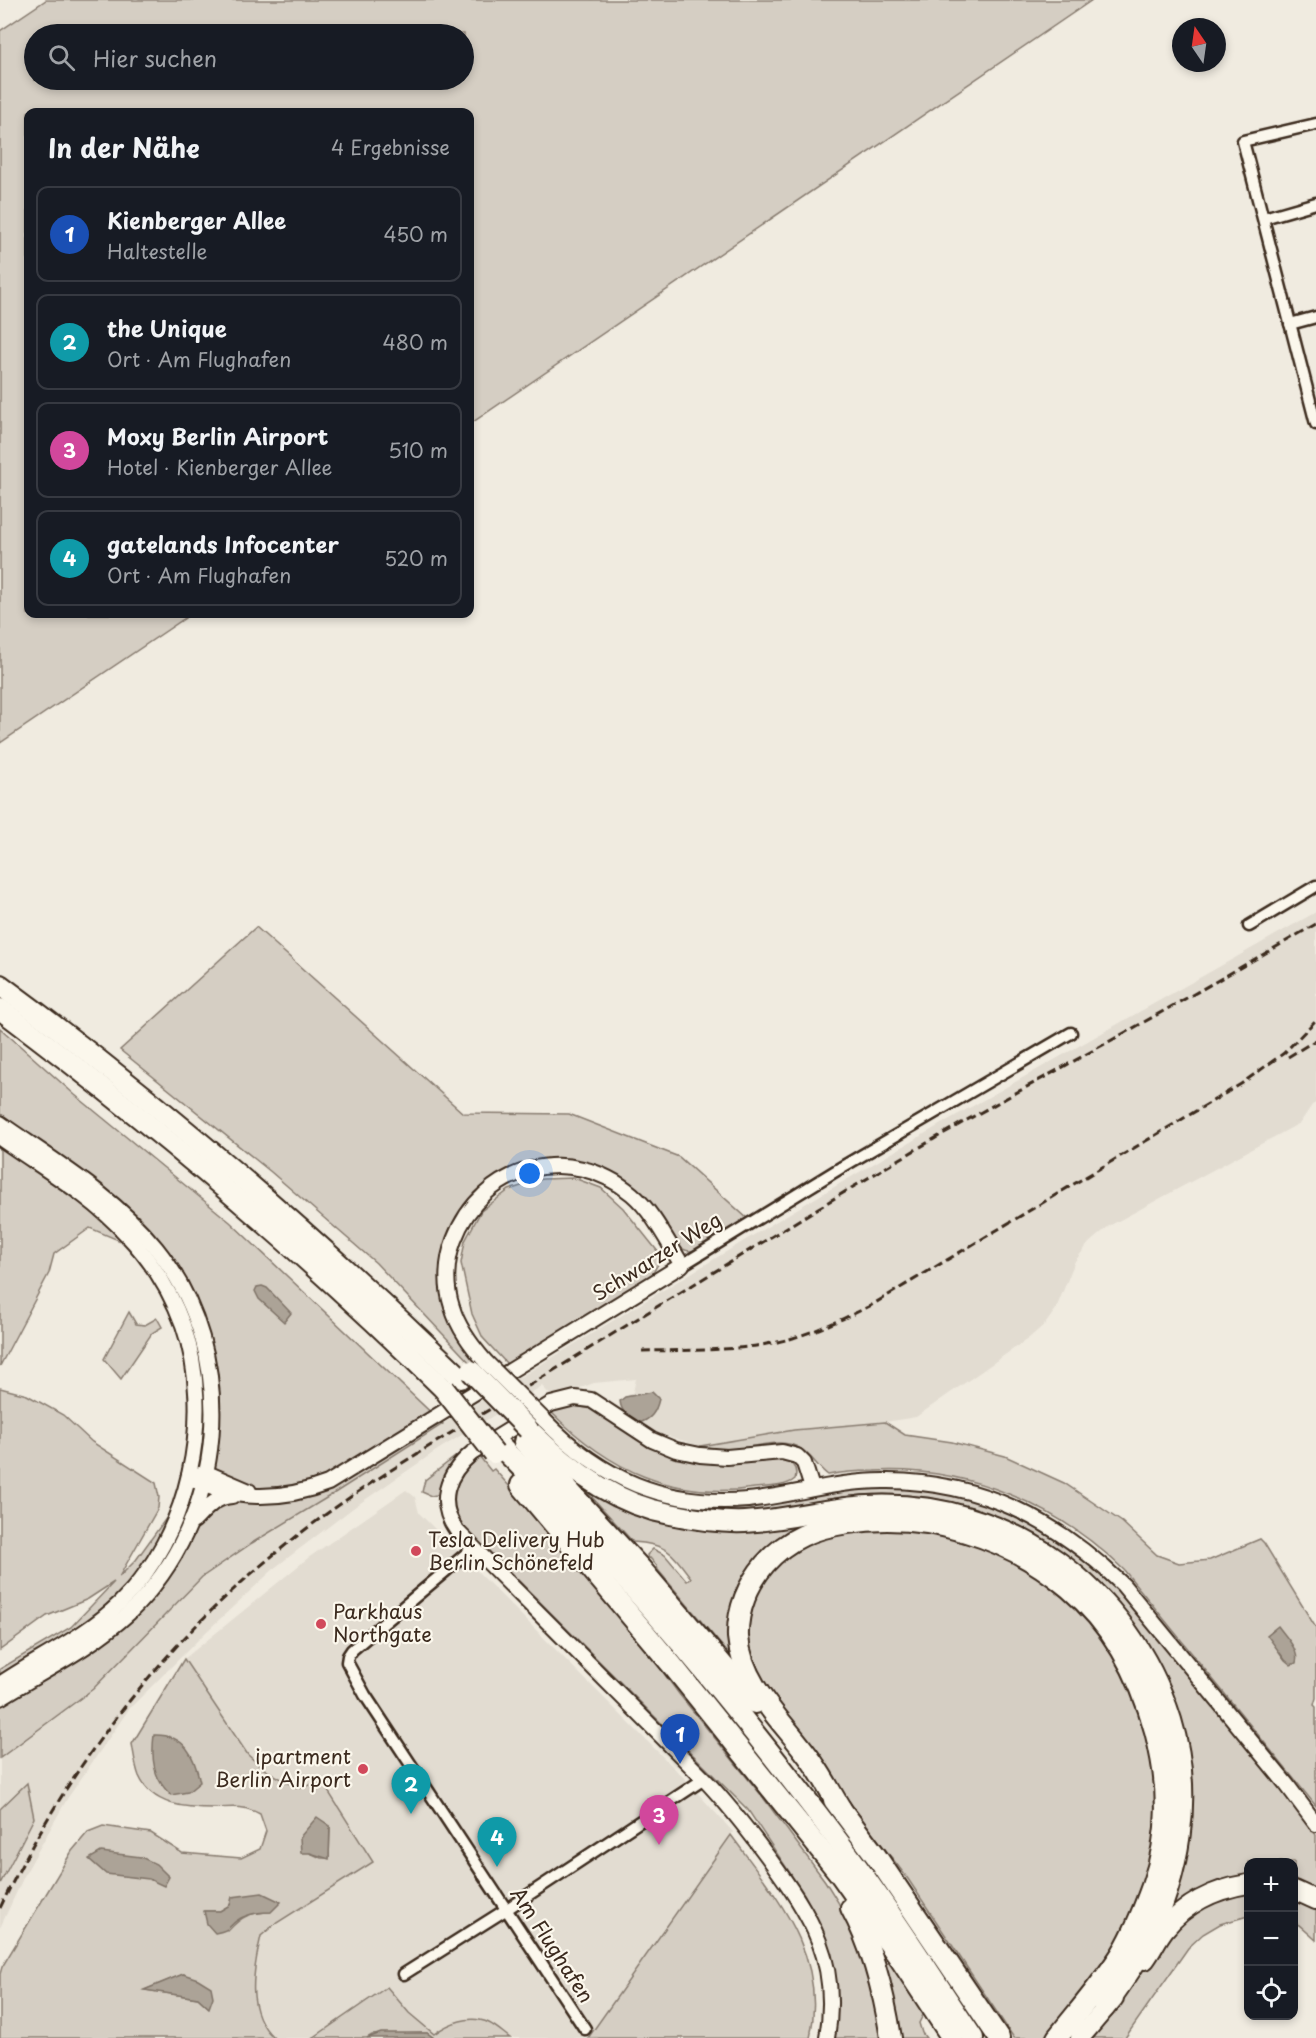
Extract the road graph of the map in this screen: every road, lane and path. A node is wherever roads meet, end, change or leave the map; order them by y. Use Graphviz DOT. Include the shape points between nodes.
graph roads {
  1 [pos="1316,124"];
  2 [pos="1316,202"];
  3 [pos="1264,218"];
  4 [pos="1316,317"];
  5 [pos="1290,324"];
  6 [pos="1316,424"];
  7 [pos="1316,886"];
  8 [pos="1249,926"];
  9 [pos="0,985"];
  10 [pos="0,1009"];
  11 [pos="1071,1034"];
  12 [pos="0,1123"];
  13 [pos="0,1138"];
  14 [pos="682,1264"];
  15 [pos="472,1370"];
  16 [pos="530,1429"];
  17 [pos="497,1450"];
  18 [pos="189,1476"];
  19 [pos="205,1479"];
  20 [pos="812,1488"];
  21 [pos="240,1495"];
  22 [pos="259,1495"];
  23 [pos="191,1524"];
  24 [pos="473,1548"];
  25 [pos="0,1684"];
  26 [pos="0,1698"];
  27 [pos="761,1778"];
  28 [pos="704,1779"];
  29 [pos="841,1809"];
  30 [pos="1316,1824"];
  31 [pos="1244,1885"];
  32 [pos="1298,1892"];
  33 [pos="1316,1900"];
  34 [pos="507,1909"];
  35 [pos="404,1974"];
  36 [pos="1104,2008"];
  37 [pos="585,2029"];
  38 [pos="827,2038"];
  39 [pos="891,2038"];
  40 [pos="952,2038"];
  41 [pos="974,2038"];
  42 [pos="999,2038"];
  43 [pos="1057,2038"];
  44 [pos="1080,2038"];
  1 -- 3 [label="street" via="1243,141"];
  2 -- 3 [label="street"];
  3 -- 5 [label="street"];
  4 -- 5 [label="street"];
  5 -- 6 [label="street"];
  7 -- 8 [label="street"];
  9 -- 15 [label="highway" via="207,1146 410,1328"];
  10 -- 17 [label="highway, bridge" via="251,1210 444,1389"];
  11 -- 14 [label="street, Schwarzer Weg"];
  12 -- 19 [label="street" via="115,1207 157,1249 173,1273 196,1322 207,1361 213,1413"];
  13 -- 18 [label="street" via="82,1196 126,1233 174,1302 184,1328 194,1379 195,1438"];
  14 -- 15 [label="street" via="658,1225 633,1195 608,1178 579,1168 552,1165 508,1177 470,1208 451,1247 448,1287"];
  14 -- 22 [label="street, Schwarzer Weg" via="328,1482 290,1494"];
  15 -- 16 [label="highway"];
  15 -- 16 [label="street, bridge"];
  16 -- 20 [label="street" via="625,1481 664,1495 709,1502 749,1500"];
  16 -- 29 [label="highway"];
  16 -- 36 [label="highway" via="567,1465 610,1492 667,1514 744,1522 865,1506 904,1506 984,1522 1056,1559 1078,1576 1120,1621 1160,1688 1178,1748 1183,1807 1179,1850 1156,1920 1140,1953"];
  17 -- 27 [label="highway"];
  17 -- 41 [label="highway" via="551,1498 747,1724 849,1856"];
  18 -- 19 [label="street, Schwarzer Weg"];
  18 -- 25 [label="street" via="155,1561 120,1603 85,1631"];
  19 -- 21 [label="street, Schwarzer Weg"];
  19 -- 22 [label="street, Schwarzer Weg"];
  19 -- 23 [label="street"];
  20 -- 24 [label="street" via="804,1463 797,1456 782,1452 727,1457 676,1450 652,1440 591,1400 567,1399 551,1404 472,1453 455,1470 447,1487 446,1502 454,1527"];
  20 -- 30 [label="street" via="887,1481 945,1486 1001,1502 1065,1535 1129,1592"];
  21 -- 22 [label="street, Schwarzer Weg"];
  21 -- 23 [label="street" via="222,1496"];
  23 -- 26 [label="street" via="165,1569 129,1613 89,1645"];
  24 -- 28 [label="street"];
  24 -- 34 [label="street, Am Flughafen" via="352,1650 347,1662"];
  27 -- 39 [label="highway" via="843,1891 860,1923 881,1985"];
  27 -- 40 [label="highway" via="839,1874"];
  28 -- 34 [label="street"];
  28 -- 38 [label="street" via="778,1870 816,1932 830,1982"];
  29 -- 42 [label="highway"];
  29 -- 43 [label="highway" via="815,1765 754,1686 744,1662 738,1635 742,1604 758,1572 777,1550 801,1535 833,1525 919,1521 976,1535 1006,1548 1040,1567 1081,1599 1126,1654 1151,1715 1166,1786 1164,1844 1152,1885 1122,1952"];
  31 -- 36 [label="highway" via="1211,1893 1178,1915"];
  32 -- 33 [label="highway"];
  34 -- 35 [label="street"];
  34 -- 37 [label="street, Am Flughafen"];
  36 -- 44 [label="highway"];
}
